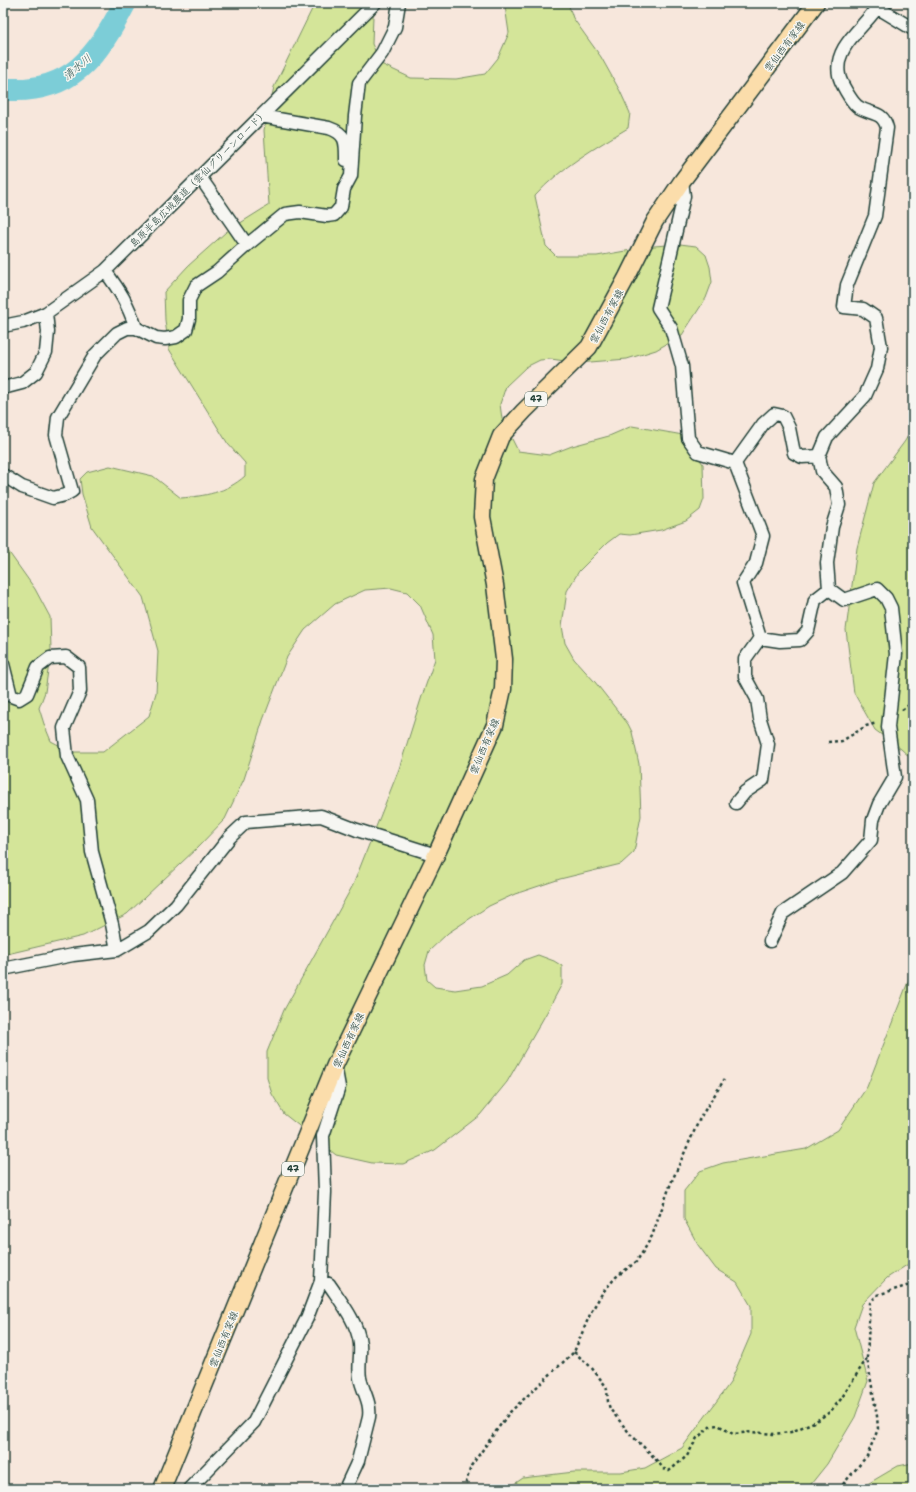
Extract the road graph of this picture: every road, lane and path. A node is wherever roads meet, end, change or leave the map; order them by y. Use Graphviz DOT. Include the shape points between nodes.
graph roads {
  1 [pos="375,3"];
  2 [pos="399,3"];
  3 [pos="814,4"];
  4 [pos="878,7"];
  5 [pos="913,29"];
  6 [pos="261,116"];
  7 [pos="200,177"];
  8 [pos="682,181"];
  9 [pos="344,190"];
  10 [pos="247,245"];
  11 [pos="105,271"];
  12 [pos="46,313"];
  13 [pos="3,326"];
  14 [pos="136,328"];
  15 [pos="3,388"];
  16 [pos="819,456"];
  17 [pos="735,463"];
  18 [pos="3,475"];
  19 [pos="829,588"];
  20 [pos="760,638"];
  21 [pos="3,664"];
  22 [pos="913,702"];
  23 [pos="889,719"];
  24 [pos="828,742"];
  25 [pos="736,803"];
  26 [pos="436,855"];
  27 [pos="770,941"];
  28 [pos="117,950"];
  29 [pos="3,969"];
  30 [pos="335,1065"];
  31 [pos="724,1080"];
  32 [pos="321,1282"];
  33 [pos="913,1284"];
  34 [pos="574,1352"];
  35 [pos="867,1358"];
  36 [pos="162,1489"];
  37 [pos="189,1489"];
  38 [pos="345,1489"];
  39 [pos="464,1489"];
  40 [pos="839,1489"];
  1 -- 6 [label="street, 島原半島広域農道（雲仙グリーンロード）"];
  2 -- 9 [label="street" via="395,27 382,53 359,83 351,176"];
  3 -- 8 [label="main road, 雲仙西有家線 / 47"];
  4 -- 5 [label="street"];
  4 -- 16 [label="street" via="846,44 840,56 838,69 840,82 857,106 881,116 887,128 875,216 847,285 844,307 863,309 876,318 881,346 877,370 865,396 827,437"];
  6 -- 7 [label="street, 島原半島広域農道（雲仙グリーンロード）"];
  6 -- 9 [label="street" via="329,128 342,135 346,148"];
  7 -- 10 [label="street"];
  7 -- 11 [label="street, 島原半島広域農道（雲仙グリーンロード）"];
  8 -- 17 [label="street" via="684,196 658,308 671,328 682,366 688,438 698,452"];
  8 -- 26 [label="main road, 雲仙西有家線 / 47" via="655,221 589,347 501,436 484,479 482,517 495,585 503,652 503,689 495,725"];
  9 -- 10 [label="street" via="341,207 334,215 300,212 285,214"];
  10 -- 14 [label="street" via="217,272 196,286 189,300 186,330 176,337 165,339 156,338"];
  11 -- 12 [label="street, 島原半島広域農道（雲仙グリーンロード）"];
  11 -- 14 [label="street" via="130,308"];
  12 -- 13 [label="street, 島原半島広域農道（雲仙グリーンロード）"];
  12 -- 15 [label="street" via="46,352 36,372 22,383"];
  14 -- 18 [label="street" via="127,328 117,333 95,355 58,417 56,435 72,491 53,498 22,487"];
  16 -- 17 [label="street" via="802,457 794,453 789,428 783,416 774,414 762,424"];
  16 -- 19 [label="street" via="822,471 836,487 839,505 832,527 827,563"];
  17 -- 20 [label="street" via="763,536 756,563 743,583"];
  19 -- 20 [label="street" via="815,600 808,632 800,640"];
  19 -- 23 [label="street" via="844,600 877,589 886,598 890,608 896,654"];
  20 -- 25 [label="street" via="745,659 745,678 757,699 768,744 763,780"];
  21 -- 28 [label="street" via="11,696 19,699 27,694 38,667 50,658 66,657 79,667 80,690 64,728 67,756 87,800 92,852"];
  22 -- 23 [label="path"];
  23 -- 24 [label="path" via="866,726 842,741"];
  23 -- 27 [label="street" via="895,777 879,804 873,820 871,840 842,873 783,913"];
  26 -- 28 [label="street" via="321,816 246,822 230,837 176,905 149,931"];
  26 -- 30 [label="main road, 雲仙西有家線 / 47"];
  28 -- 29 [label="street" via="72,955"];
  30 -- 32 [label="street" via="340,1087 322,1136 325,1192"];
  30 -- 36 [label="main road, 雲仙西有家線 / 47"];
  31 -- 34 [label="path" via="700,1118 652,1236 636,1262 616,1277 603,1292 591,1312"];
  32 -- 37 [label="street" via="307,1318 254,1422"];
  32 -- 38 [label="street" via="329,1284 358,1334 360,1377 370,1410 358,1461"];
  33 -- 35 [label="path" via="876,1296 870,1303"];
  34 -- 35 [label="path" via="591,1367 605,1386 610,1409 631,1435 669,1471 687,1456 697,1438 711,1426 718,1425 733,1434 781,1434 816,1421 830,1412"];
  34 -- 39 [label="path" via="509,1413 471,1466"];
  35 -- 40 [label="path" via="878,1429 867,1456"];
}
